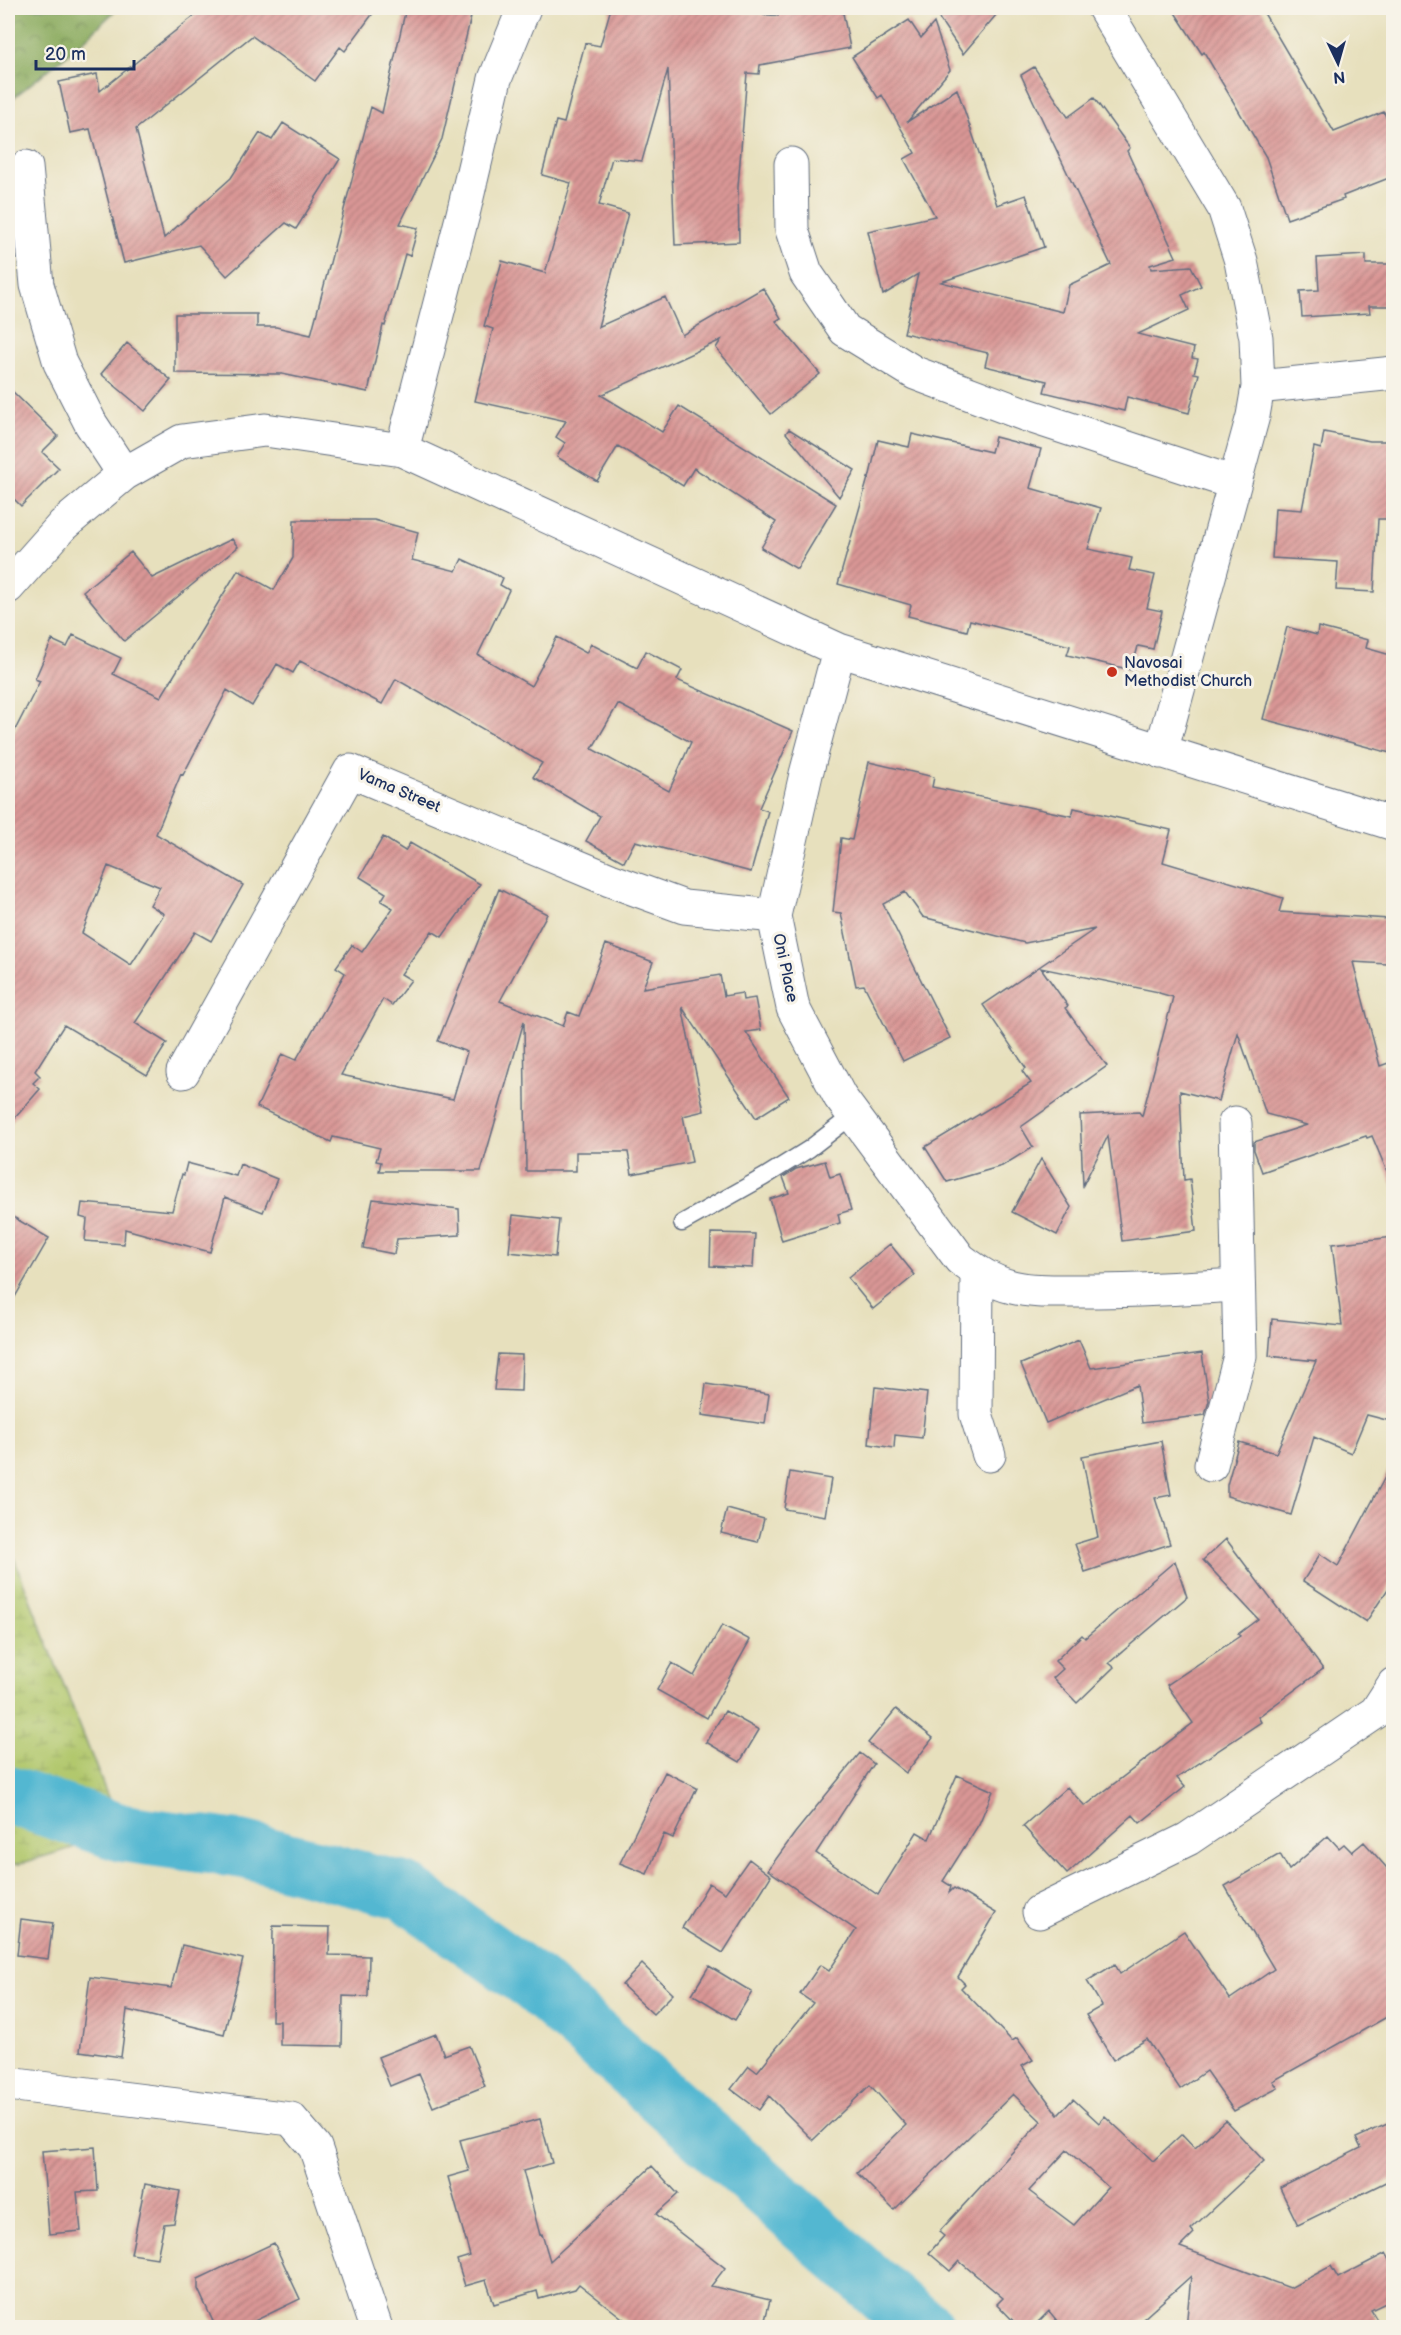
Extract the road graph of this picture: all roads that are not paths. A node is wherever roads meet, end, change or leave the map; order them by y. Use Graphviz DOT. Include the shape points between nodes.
graph roads {
  1 [pos="524,8"];
  2 [pos="1104,8"];
  3 [pos="791,164"];
  4 [pos="26,167"];
  5 [pos="1394,373"];
  6 [pos="1258,387"];
  7 [pos="402,450"];
  8 [pos="124,474"];
  9 [pos="1234,483"];
  10 [pos="8,587"];
  11 [pos="839,650"];
  12 [pos="1161,752"];
  13 [pos="1394,824"];
  14 [pos="774,916"];
  15 [pos="183,1072"];
  16 [pos="853,1115"];
  17 [pos="1234,1123"];
  18 [pos="682,1223"];
  19 [pos="976,1272"];
  20 [pos="1238,1285"];
  21 [pos="989,1455"];
  22 [pos="1211,1465"];
  23 [pos="1394,1684"];
  24 [pos="1039,1912"];
  25 [pos="8,2084"];
  26 [pos="376,2328"];
  1 -- 7 [label="street" via="495,79"];
  2 -- 6 [label="street" via="1224,208 1241,261 1256,338"];
  3 -- 9 [label="street" via="792,230 806,273 844,330 915,373 1024,414"];
  4 -- 8 [label="street" via="37,285 60,363 91,424"];
  5 -- 6 [label="street"];
  6 -- 9 [label="street"];
  7 -- 8 [label="street" via="265,430 182,441"];
  7 -- 11 [label="street"];
  8 -- 10 [label="street" via="63,525"];
  9 -- 12 [label="street"];
  11 -- 12 [label="street"];
  11 -- 14 [label="street, Oni Place"];
  12 -- 13 [label="street"];
  14 -- 15 [label="street, Vama Street" via="684,907 350,771"];
  14 -- 16 [label="street, Oni Place" via="793,1008"];
  16 -- 18 [label="lane" via="809,1149"];
  16 -- 19 [label="street, Oni Place" via="960,1258"];
  17 -- 20 [label="street"];
  19 -- 20 [label="street" via="1012,1287 1043,1291"];
  19 -- 21 [label="street" via="976,1414"];
  20 -- 22 [label="street" via="1240,1356"];
  23 -- 24 [label="street" via="1376,1712 1188,1839"];
  25 -- 26 [label="street" via="291,2119 315,2147"];
}
